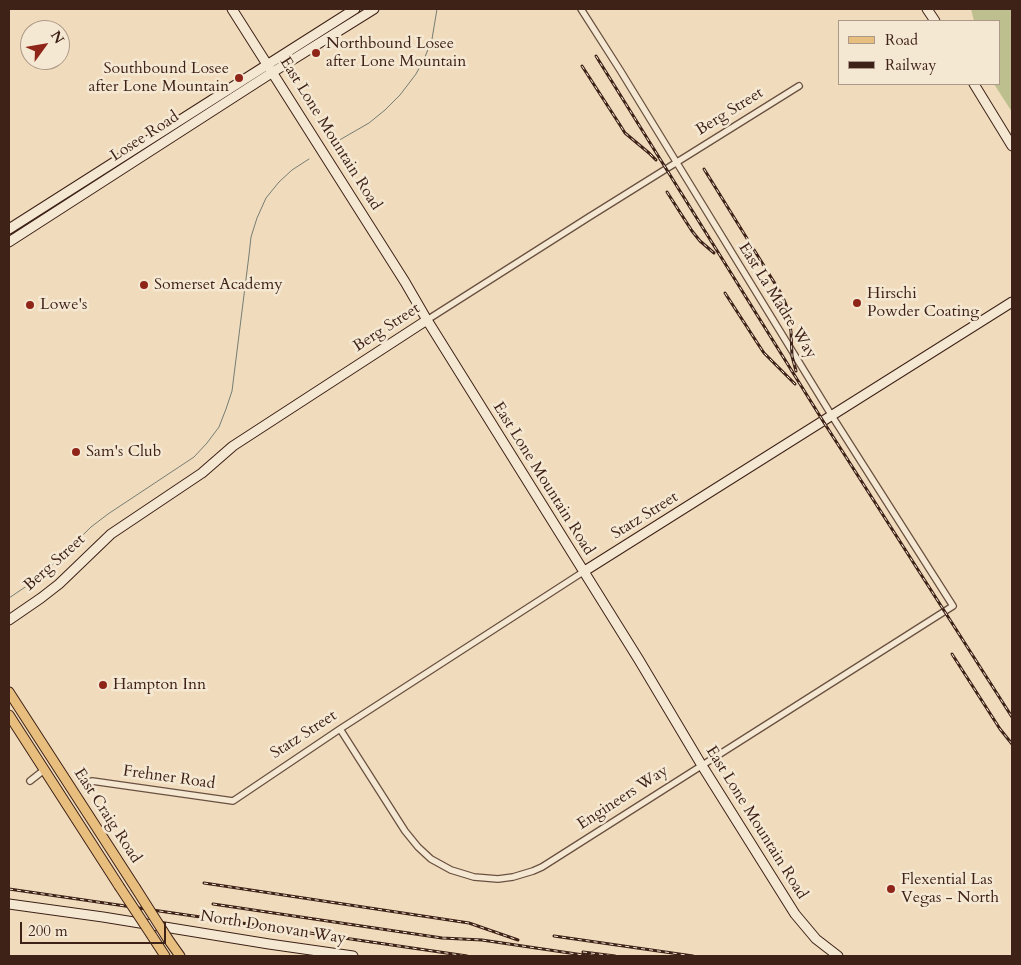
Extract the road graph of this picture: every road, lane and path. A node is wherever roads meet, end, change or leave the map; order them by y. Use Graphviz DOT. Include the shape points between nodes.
graph roads {
  1 [pos="232,9"];
  2 [pos="355,9"];
  3 [pos="374,9"];
  4 [pos="581,9"];
  5 [pos="927,9"];
  6 [pos="934,20"];
  7 [pos="270,68"];
  8 [pos="975,85"];
  9 [pos="799,86"];
  10 [pos="186,117"];
  11 [pos="150,140"];
  12 [pos="1012,146"];
  13 [pos="153,150"];
  14 [pos="676,163"];
  15 [pos="122,170"];
  16 [pos="9,229"];
  17 [pos="9,242"];
  18 [pos="1012,302"];
  19 [pos="426,320"];
  20 [pos="832,416"];
  21 [pos="583,572"];
  22 [pos="953,606"];
  23 [pos="9,620"];
  24 [pos="9,692"];
  25 [pos="9,715"];
  26 [pos="340,729"];
  27 [pos="702,764"];
  28 [pos="44,770"];
  29 [pos="30,781"];
  30 [pos="87,783"];
  31 [pos="245,791"];
  32 [pos="9,904"];
  33 [pos="165,956"];
  34 [pos="180,956"];
  35 [pos="354,956"];
  36 [pos="838,956"];
  1 -- 7 [label="street, East Lone Mountain Road"];
  2 -- 7 [label="street, Losee Road"];
  3 -- 7 [label="street, Losee Road"];
  4 -- 14 [label="street, East La Madre Way"];
  5 -- 6 [label="street"];
  7 -- 10 [label="street, Losee Road"];
  7 -- 13 [label="street, Losee Road"];
  7 -- 19 [label="street, East Lone Mountain Road"];
  8 -- 12 [label="street"];
  9 -- 14 [label="street, Berg Street"];
  10 -- 11 [label="street, Losee Road"];
  10 -- 13 [label="street"];
  11 -- 15 [label="street" via="147,148 129,160"];
  11 -- 16 [label="street, Losee Road"];
  13 -- 15 [label="street, Losee Road"];
  14 -- 19 [label="street, Berg Street"];
  14 -- 20 [label="street, East La Madre Way"];
  15 -- 17 [label="street, Losee Road"];
  18 -- 20 [label="street, Statz Street"];
  19 -- 21 [label="street, East Lone Mountain Road"];
  19 -- 23 [label="street, Berg Street" via="233,446 202,473 111,534 59,584"];
  20 -- 21 [label="street, Statz Street"];
  20 -- 22 [label="street, East La Madre Way"];
  21 -- 26 [label="street, Statz Street"];
  21 -- 27 [label="street, East Lone Mountain Road"];
  22 -- 27 [label="street, Engineers Way"];
  24 -- 34 [label="main road, East Craig Road, bridge"];
  25 -- 28 [label="main road, East Craig Road"];
  26 -- 27 [label="street, Engineers Way" via="418,847 448,869 474,877 512,877 542,867"];
  26 -- 31 [label="street, Statz Street"];
  27 -- 36 [label="street, East Lone Mountain Road" via="801,923"];
  28 -- 29 [label="street"];
  28 -- 33 [label="main road, East Craig Road, bridge"];
  30 -- 31 [label="street, Frehner Road" via="92,781 233,801"];
  32 -- 35 [label="street, North Donovan Way"];
}
